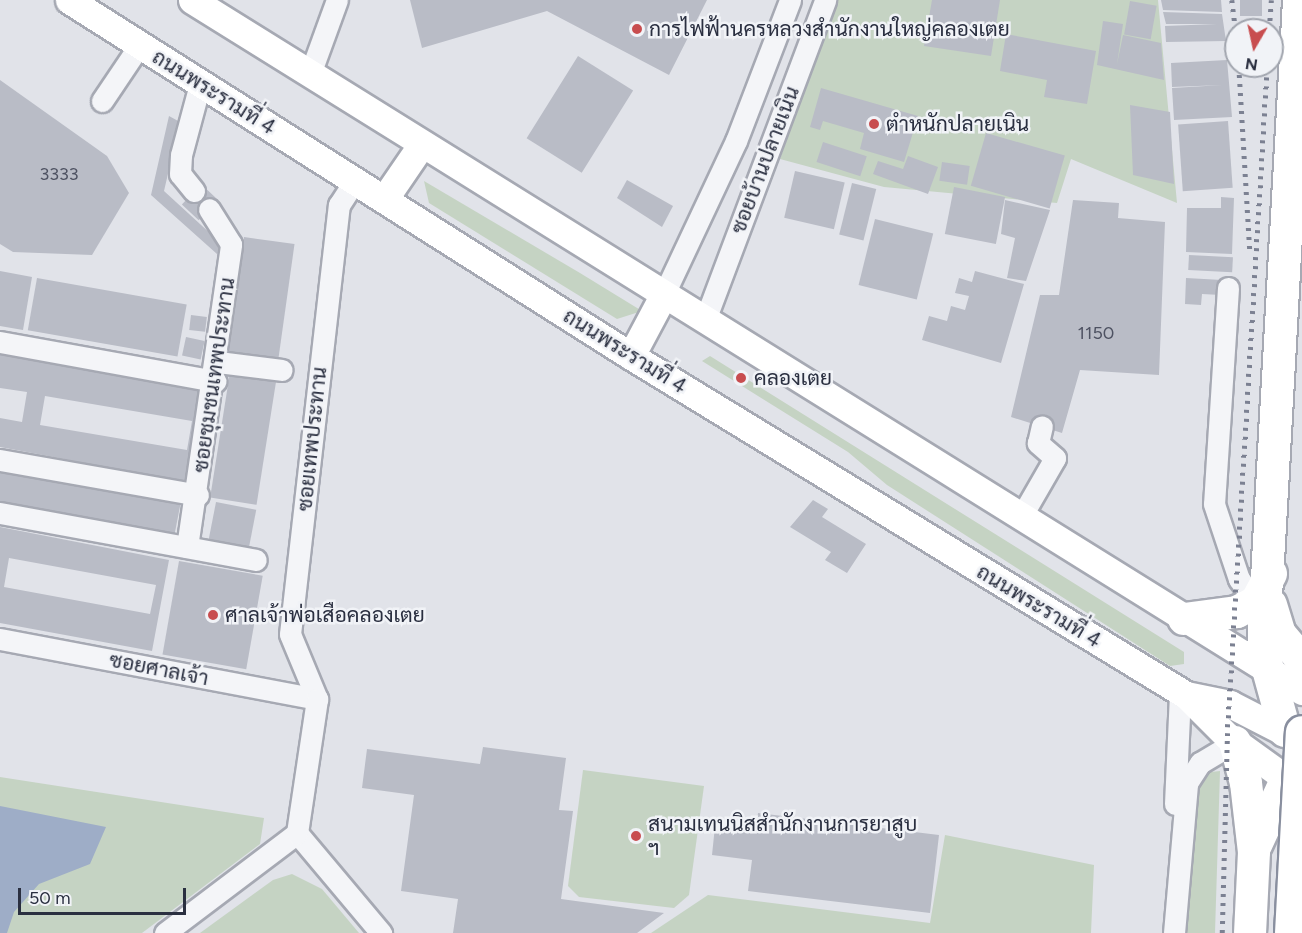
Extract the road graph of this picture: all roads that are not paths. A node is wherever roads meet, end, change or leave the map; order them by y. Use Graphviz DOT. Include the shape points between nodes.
graph roads {
  1 [pos="69,0"];
  2 [pos="192,0"];
  3 [pos="337,0"];
  4 [pos="790,0"];
  5 [pos="825,0"];
  6 [pos="1299,0"];
  7 [pos="140,46"];
  8 [pos="310,74"];
  9 [pos="200,84"];
  10 [pos="102,101"];
  11 [pos="422,144"];
  12 [pos="356,179"];
  13 [pos="194,191"];
  14 [pos="385,198"];
  15 [pos="209,209"];
  16 [pos="1228,288"];
  17 [pos="664,294"];
  18 [pos="705,320"];
  19 [pos="0,342"];
  20 [pos="631,356"];
  21 [pos="282,370"];
  22 [pos="216,372"];
  23 [pos="1042,426"];
  24 [pos="0,460"];
  25 [pos="198,495"];
  26 [pos="0,513"];
  27 [pos="1021,518"];
  28 [pos="187,547"];
  29 [pos="256,560"];
  30 [pos="1266,593"];
  31 [pos="1184,619"];
  32 [pos="0,639"];
  33 [pos="1302,660"];
  34 [pos="1266,670"];
  35 [pos="1302,691"];
  36 [pos="1183,693"];
  37 [pos="317,699"];
  38 [pos="1235,742"];
  39 [pos="1292,759"];
  40 [pos="1179,832"];
  41 [pos="297,833"];
  42 [pos="1254,852"];
  43 [pos="165,933"];
  44 [pos="381,933"];
  45 [pos="1174,933"];
  46 [pos="1250,933"];
  47 [pos="1291,933"];
  1 -- 7 [label="main road, ถนนพระรามที่ 4"];
  2 -- 8 [label="main road"];
  3 -- 8 [label="street"];
  4 -- 17 [label="street" via="736,141"];
  5 -- 18 [label="street, ซอยบ้านปลายเนิน"];
  6 -- 30 [label="highway" via="1295,138"];
  7 -- 9 [label="main road, ถนนพระรามที่ 4"];
  7 -- 10 [label="street"];
  8 -- 11 [label="main road"];
  9 -- 12 [label="main road, ถนนพระรามที่ 4"];
  9 -- 13 [label="street" via="181,155 180,174"];
  11 -- 14 [label="main road"];
  11 -- 17 [label="main road"];
  12 -- 14 [label="main road, ถนนพระรามที่ 4"];
  12 -- 37 [label="street, ซอยเทพประทาน" via="339,205 290,634"];
  14 -- 20 [label="main road, ถนนพระรามที่ 4"];
  15 -- 22 [label="street, ซอยชุมชนเทพประทาน" via="231,244"];
  16 -- 30 [label="street" via="1214,504 1239,579"];
  17 -- 18 [label="main road"];
  17 -- 20 [label="main road"];
  18 -- 27 [label="main road"];
  19 -- 22 [label="street"];
  20 -- 36 [label="main road, ถนนพระรามที่ 4"];
  21 -- 22 [label="street"];
  22 -- 25 [label="street, ซอยชุมชนเทพประทาน"];
  23 -- 27 [label="street" via="1038,443 1055,458"];
  24 -- 25 [label="street"];
  25 -- 28 [label="street, ซอยชุมชนเทพประทาน"];
  26 -- 28 [label="street"];
  27 -- 31 [label="main road"];
  28 -- 29 [label="street"];
  30 -- 31 [label="highway" via="1237,612"];
  30 -- 33 [label="highway" via="1280,634"];
  30 -- 34 [label="highway"];
  31 -- 34 [label="main road"];
  32 -- 37 [label="street, ซอยศาลเจ้า"];
  34 -- 35 [label="main road"];
  34 -- 39 [label="highway"];
  36 -- 38 [label="main road, ถนนพระรามที่ 4"];
  36 -- 39 [label="main road, ถนนพระรามที่ 4" via="1230,704"];
  36 -- 40 [label="street" via="1174,797"];
  37 -- 41 [label="street"];
  38 -- 39 [label="main road, ถนนพระรามที่ 4"];
  38 -- 40 [label="street" via="1200,763 1187,783"];
  38 -- 42 [label="highway" via="1248,793"];
  39 -- 42 [label="highway"];
  39 -- 47 [label="highway, bridge"];
  40 -- 45 [label="street"];
  41 -- 43 [label="street"];
  41 -- 44 [label="street"];
  42 -- 46 [label="highway"];
}
